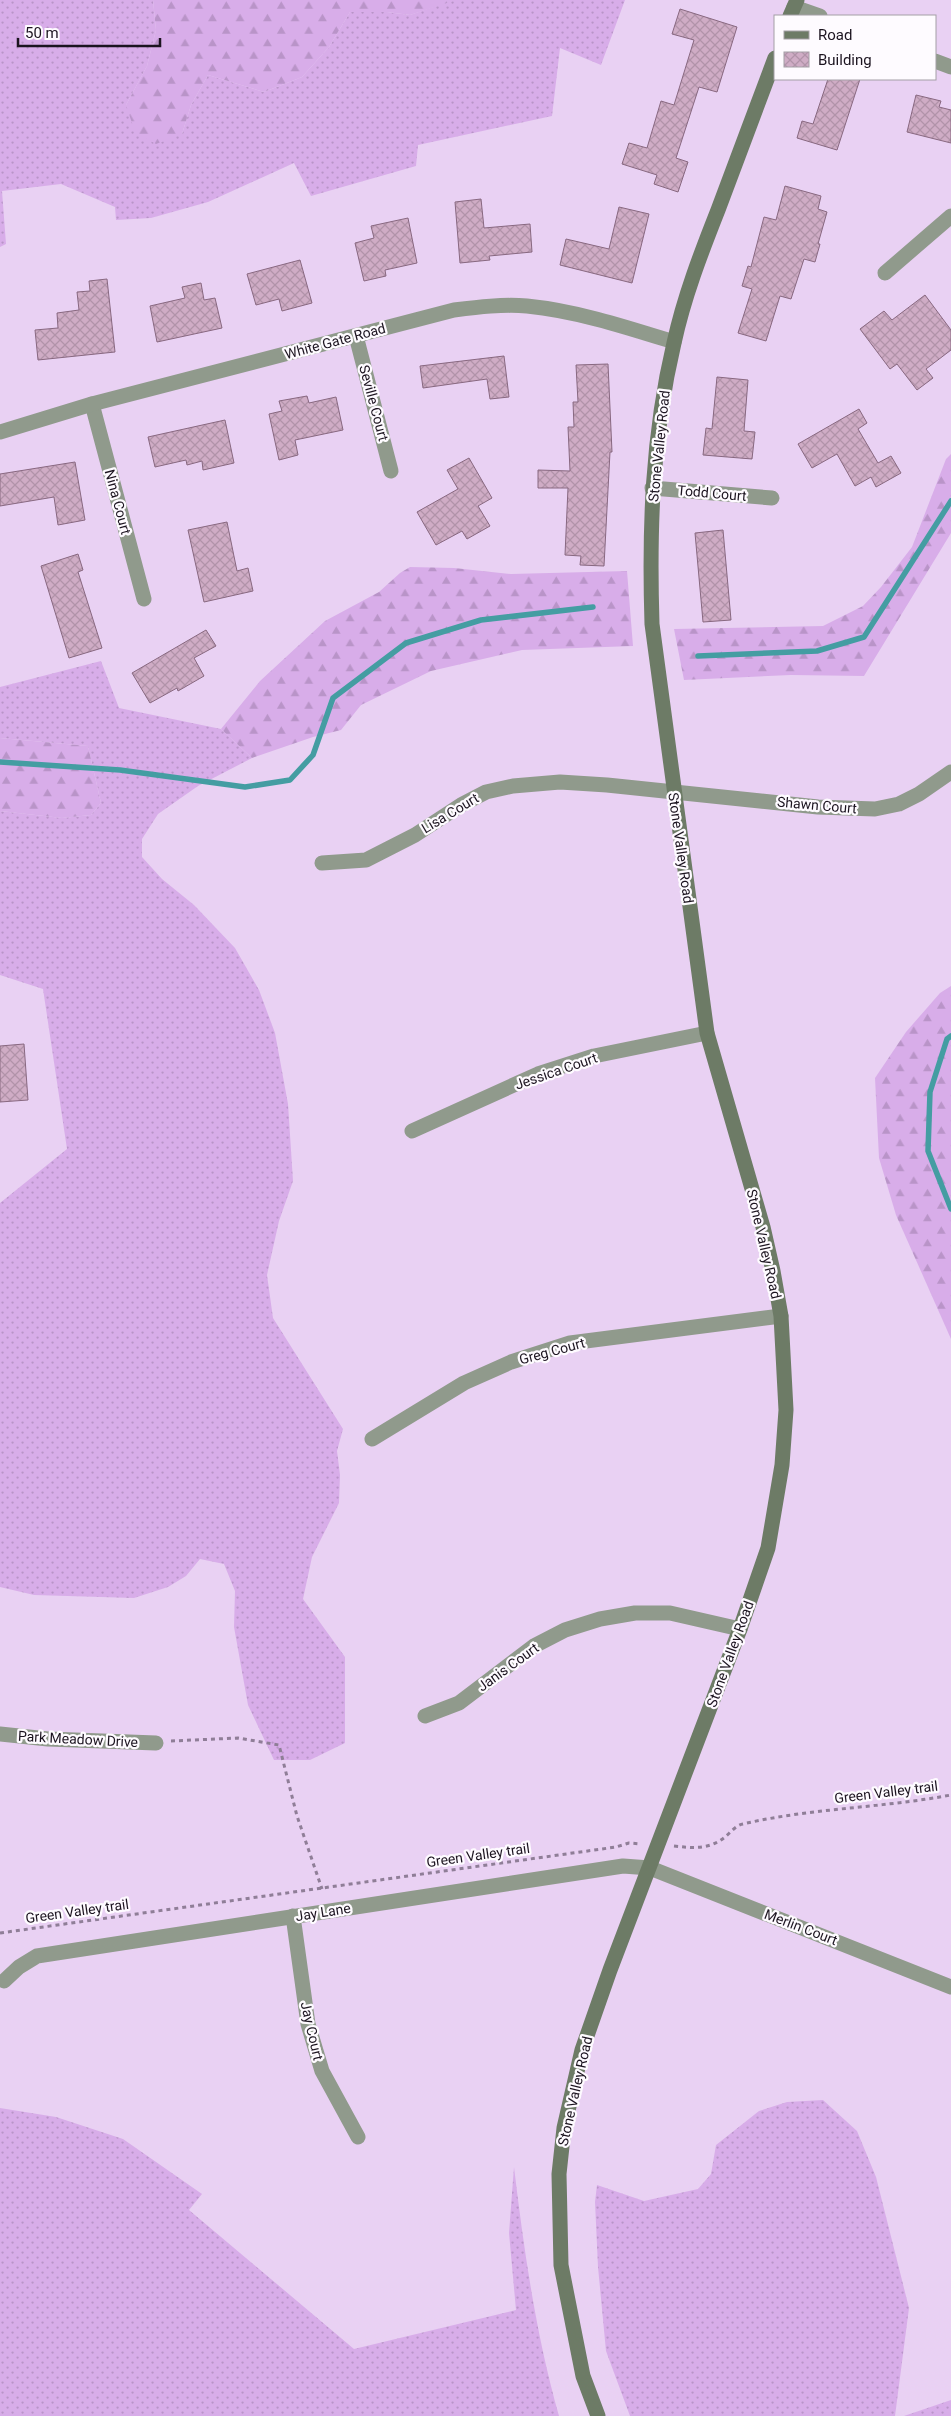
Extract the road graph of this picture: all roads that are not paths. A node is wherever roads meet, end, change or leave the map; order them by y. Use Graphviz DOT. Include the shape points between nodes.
graph roads {
  1 [pos="794,8"];
  2 [pos="817,15"];
  3 [pos="774,61"];
  4 [pos="936,61"];
  5 [pos="951,66"];
  6 [pos="951,216"];
  7 [pos="884,273"];
  8 [pos="356,336"];
  9 [pos="674,342"];
  10 [pos="92,404"];
  11 [pos="0,432"];
  12 [pos="392,471"];
  13 [pos="652,488"];
  14 [pos="772,498"];
  15 [pos="144,599"];
  16 [pos="951,772"];
  17 [pos="673,792"];
  18 [pos="322,863"];
  19 [pos="707,1033"];
  20 [pos="412,1131"];
  21 [pos="781,1316"];
  22 [pos="372,1440"];
  23 [pos="740,1628"];
  24 [pos="424,1716"];
  25 [pos="0,1734"];
  26 [pos="156,1743"];
  27 [pos="650,1868"];
  28 [pos="292,1916"];
  29 [pos="4,1980"];
  30 [pos="951,1987"];
  31 [pos="358,2137"];
  32 [pos="598,2416"];
  1 -- 2 [label="street"];
  3 -- 9 [label="street, Stone Valley Road" via="695,269"];
  4 -- 5 [label="street"];
  6 -- 7 [label="street"];
  8 -- 9 [label="street, White Gate Road" via="454,310 526,306 570,313"];
  8 -- 10 [label="street, White Gate Road"];
  8 -- 12 [label="street, Seville Court"];
  9 -- 13 [label="street, Stone Valley Road" via="660,413"];
  10 -- 11 [label="street, White Gate Road"];
  10 -- 15 [label="street, Nina Court"];
  13 -- 14 [label="street, Todd Court"];
  13 -- 17 [label="street, Stone Valley Road" via="652,624"];
  16 -- 17 [label="street, Shawn Court" via="899,804 875,809"];
  17 -- 18 [label="street, Lisa Court" via="560,782 513,786 486,792 366,860"];
  17 -- 19 [label="street, Stone Valley Road"];
  19 -- 20 [label="street, Jessica Court" via="594,1056 538,1074"];
  19 -- 21 [label="street, Stone Valley Road" via="763,1227"];
  21 -- 22 [label="street, Greg Court" via="570,1343 511,1362 464,1383"];
  21 -- 23 [label="street, Stone Valley Road" via="786,1410 782,1465 768,1548"];
  23 -- 24 [label="street, Janis Court" via="670,1613 634,1613 600,1619 565,1630 534,1646 459,1703"];
  23 -- 27 [label="street, Stone Valley Road"];
  25 -- 26 [label="street, Park Meadow Drive"];
  27 -- 28 [label="street, Jay Lane" via="623,1866"];
  27 -- 30 [label="street, Merlin Court"];
  27 -- 32 [label="street, Stone Valley Road" via="582,2050 564,2128 559,2174 562,2274 583,2376"];
  28 -- 29 [label="street, Jay Lane" via="37,1956"];
  28 -- 31 [label="street, Jay Court" via="308,2024 322,2071"];
}
